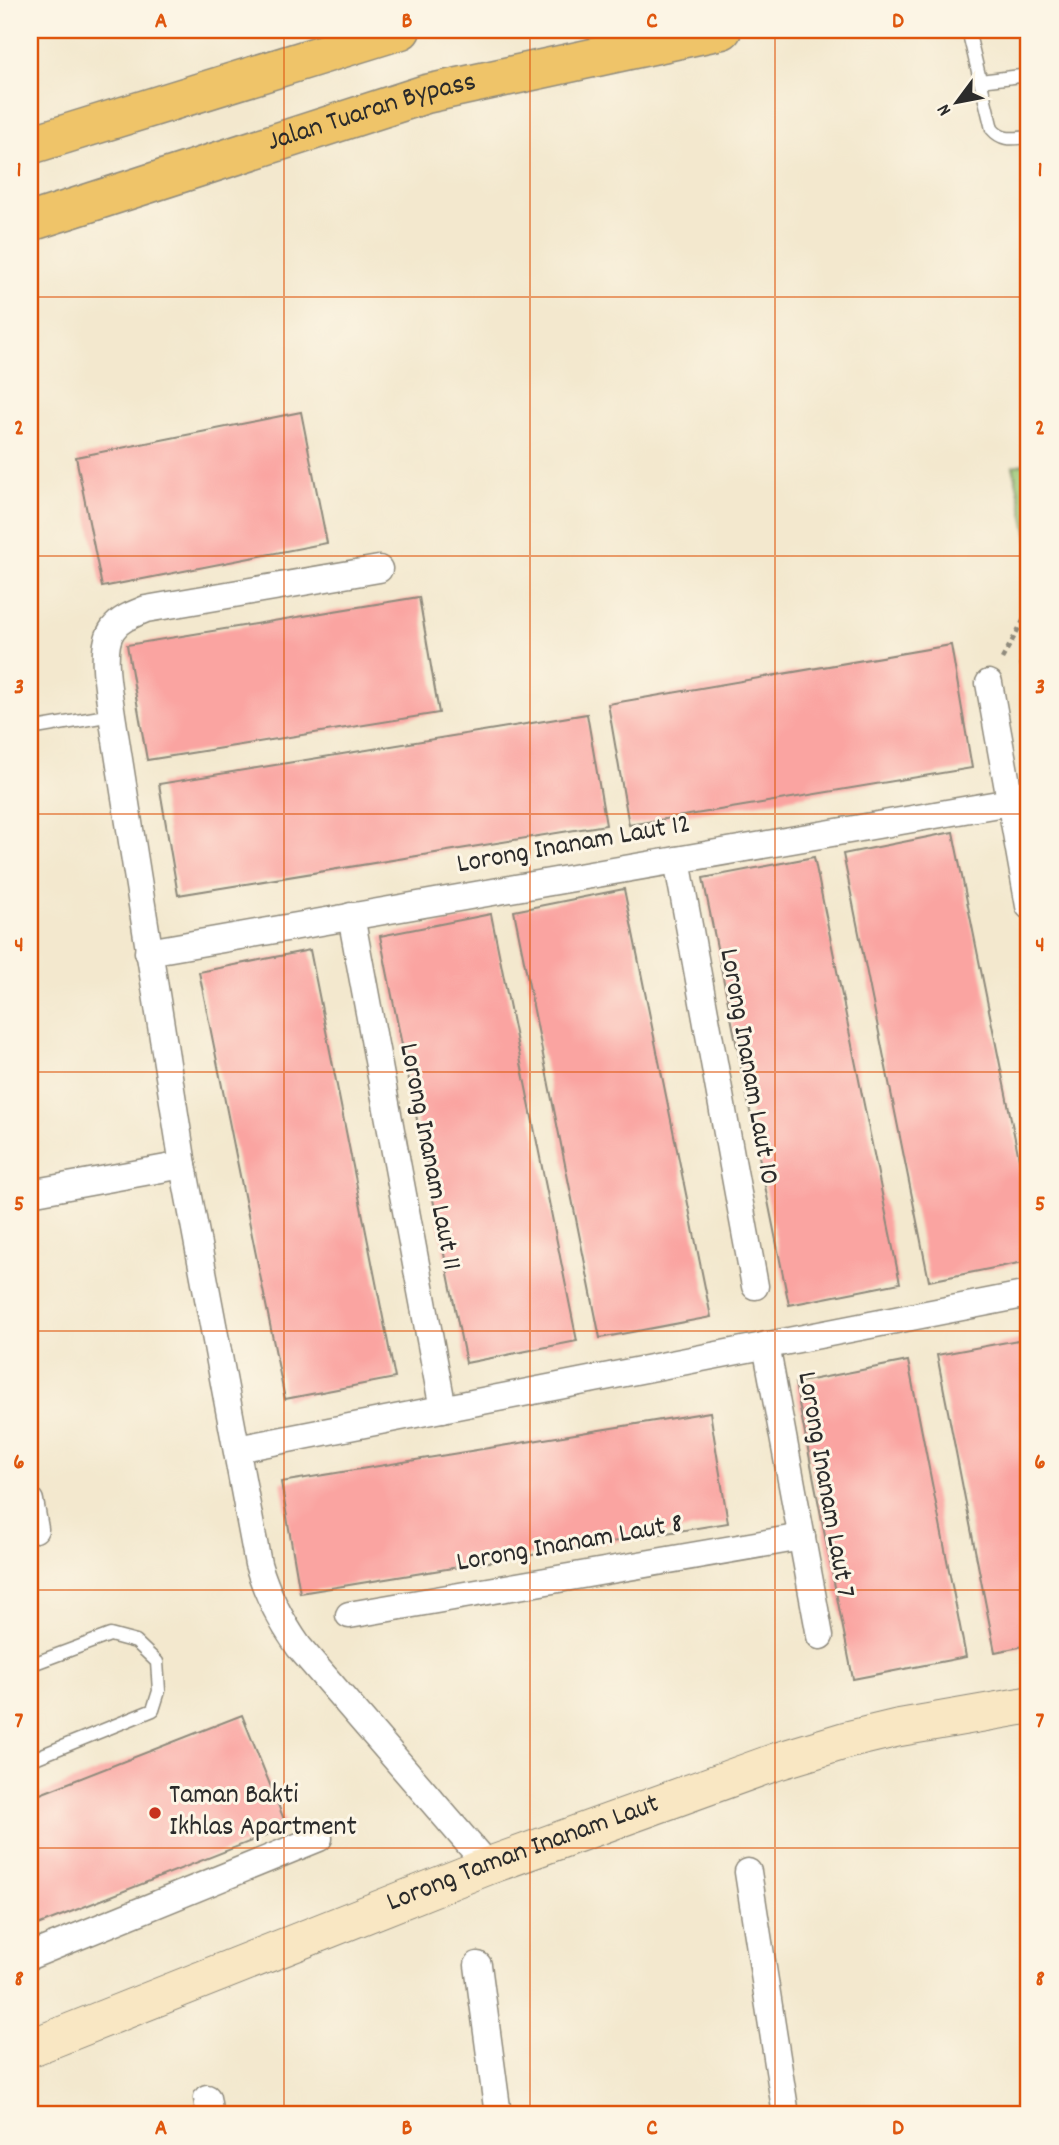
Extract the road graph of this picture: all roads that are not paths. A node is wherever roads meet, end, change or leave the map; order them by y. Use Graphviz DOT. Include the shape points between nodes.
graph roads {
  1 [pos="401,30"];
  2 [pos="722,30"];
  3 [pos="968,30"];
  4 [pos="1029,75"];
  5 [pos="980,81"];
  6 [pos="1029,137"];
  7 [pos="30,145"];
  8 [pos="30,222"];
  9 [pos="379,569"];
  10 [pos="989,683"];
  11 [pos="112,715"];
  12 [pos="30,729"];
  13 [pos="1010,802"];
  14 [pos="677,860"];
  15 [pos="1029,905"];
  16 [pos="351,916"];
  17 [pos="148,952"];
  18 [pos="183,1165"];
  19 [pos="30,1193"];
  20 [pos="755,1286"];
  21 [pos="1029,1294"];
  22 [pos="766,1345"];
  23 [pos="443,1409"];
  24 [pos="237,1449"];
  25 [pos="30,1501"];
  26 [pos="35,1529"];
  27 [pos="802,1536"];
  28 [pos="349,1615"];
  29 [pos="820,1636"];
  30 [pos="30,1665"];
  31 [pos="1029,1705"];
  32 [pos="30,1760"];
  33 [pos="318,1838"];
  34 [pos="488,1866"];
  35 [pos="748,1872"];
  36 [pos="30,1956"];
  37 [pos="478,1965"];
  38 [pos="30,2048"];
  39 [pos="498,2115"];
  40 [pos="786,2115"];
  1 -- 7 [label="highway"];
  2 -- 8 [label="highway, Jalan Tuaran Bypass" via="426,94"];
  3 -- 5 [label="lane"];
  4 -- 5 [label="lane"];
  5 -- 6 [label="lane" via="992,129 1005,139"];
  9 -- 11 [label="street" via="146,609 125,618 112,629 105,649"];
  10 -- 13 [label="street"];
  11 -- 12 [label="lane"];
  11 -- 17 [label="street"];
  13 -- 14 [label="street, Lorong Inanam Laut 12"];
  13 -- 15 [label="street"];
  14 -- 16 [label="street, Lorong Inanam Laut 12"];
  14 -- 20 [label="street, Lorong Inanam Laut 10"];
  16 -- 17 [label="street, Lorong Inanam Laut 12"];
  16 -- 23 [label="street, Lorong Inanam Laut 11"];
  17 -- 18 [label="street"];
  18 -- 19 [label="street"];
  18 -- 24 [label="street"];
  21 -- 22 [label="street"];
  22 -- 23 [label="street"];
  22 -- 27 [label="street, Lorong Inanam Laut 7"];
  23 -- 24 [label="street"];
  24 -- 34 [label="street" via="258,1564 280,1620"];
  25 -- 26 [label="street"];
  27 -- 28 [label="street, Lorong Inanam Laut 8"];
  27 -- 29 [label="street, Lorong Inanam Laut 7"];
  30 -- 32 [label="lane" via="110,1635 136,1642 157,1662 159,1691 152,1710"];
  31 -- 34 [label="main road, Lorong Taman Inanam Laut" via="847,1740"];
  33 -- 36 [label="street"];
  34 -- 38 [label="main road, Lorong Taman Inanam Laut"];
  35 -- 40 [label="street"];
  37 -- 39 [label="street"];
}
